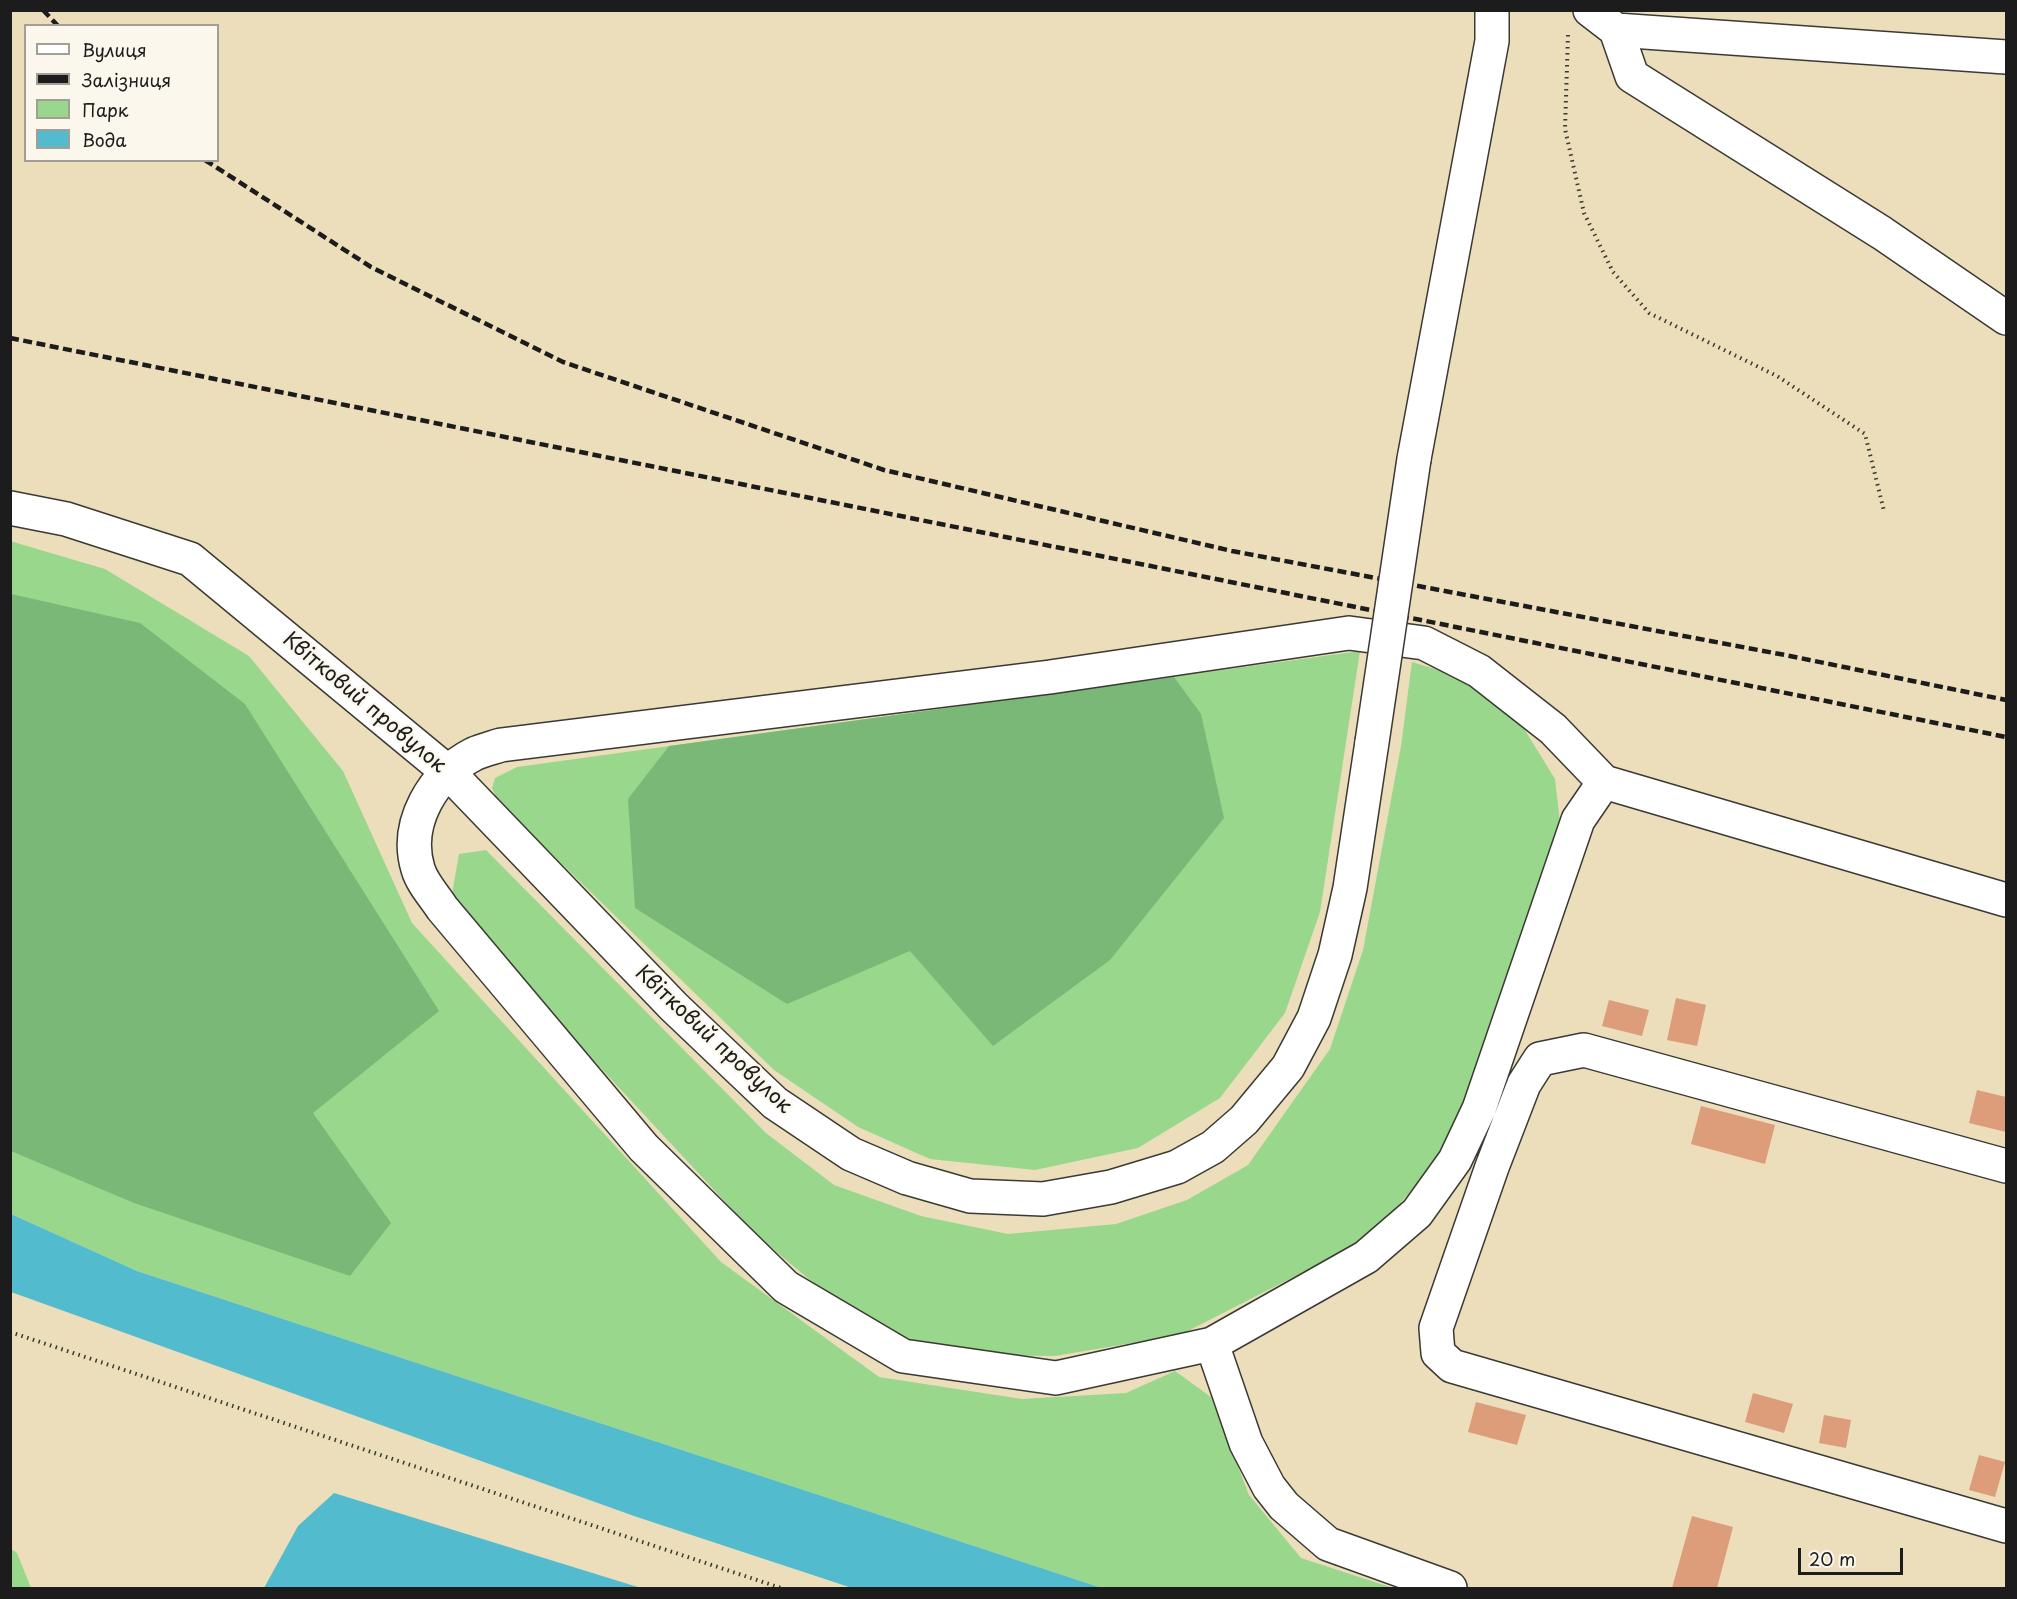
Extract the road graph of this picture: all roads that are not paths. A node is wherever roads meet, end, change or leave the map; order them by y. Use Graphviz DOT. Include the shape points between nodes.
graph roads {
  1 [pos="1492,10"];
  2 [pos="1590,10"];
  3 [pos="1616,30"];
  4 [pos="2007,57"];
  5 [pos="2007,318"];
  6 [pos="10,508"];
  7 [pos="449,773"];
  8 [pos="1604,782"];
  9 [pos="2007,900"];
  10 [pos="2007,1166"];
  11 [pos="1212,1344"];
  12 [pos="2007,1526"];
  13 [pos="1449,1588"];
  1 -- 7 [label="street, Квітковий провулок, bridge" via="1492,41 1414,459 1350,888 1335,955 1314,1018 1288,1067 1244,1120 1213,1147 1177,1167 1111,1187 1043,1199 970,1196 907,1178 851,1154 775,1103 674,1007"];
  2 -- 3 [label="street"];
  3 -- 4 [label="street"];
  3 -- 5 [label="street" via="1632,76 1882,233"];
  6 -- 7 [label="street, Квітковий провулок" via="66,519 190,559"];
  7 -- 8 [label="street" via="474,754 501,745 1050,676 1349,633 1424,643 1479,671 1553,729"];
  7 -- 11 [label="street" via="427,796 412,839 418,871 442,908 644,1149 786,1287 903,1356 1056,1378"];
  8 -- 9 [label="street"];
  8 -- 11 [label="street" via="1578,820 1479,1109 1455,1160 1417,1213 1366,1257"];
  10 -- 12 [label="street" via="1584,1050 1540,1059 1524,1084 1496,1156 1436,1328 1438,1353 1452,1366"];
  11 -- 13 [label="street" via="1246,1443 1269,1487 1284,1506 1328,1544"];
}
